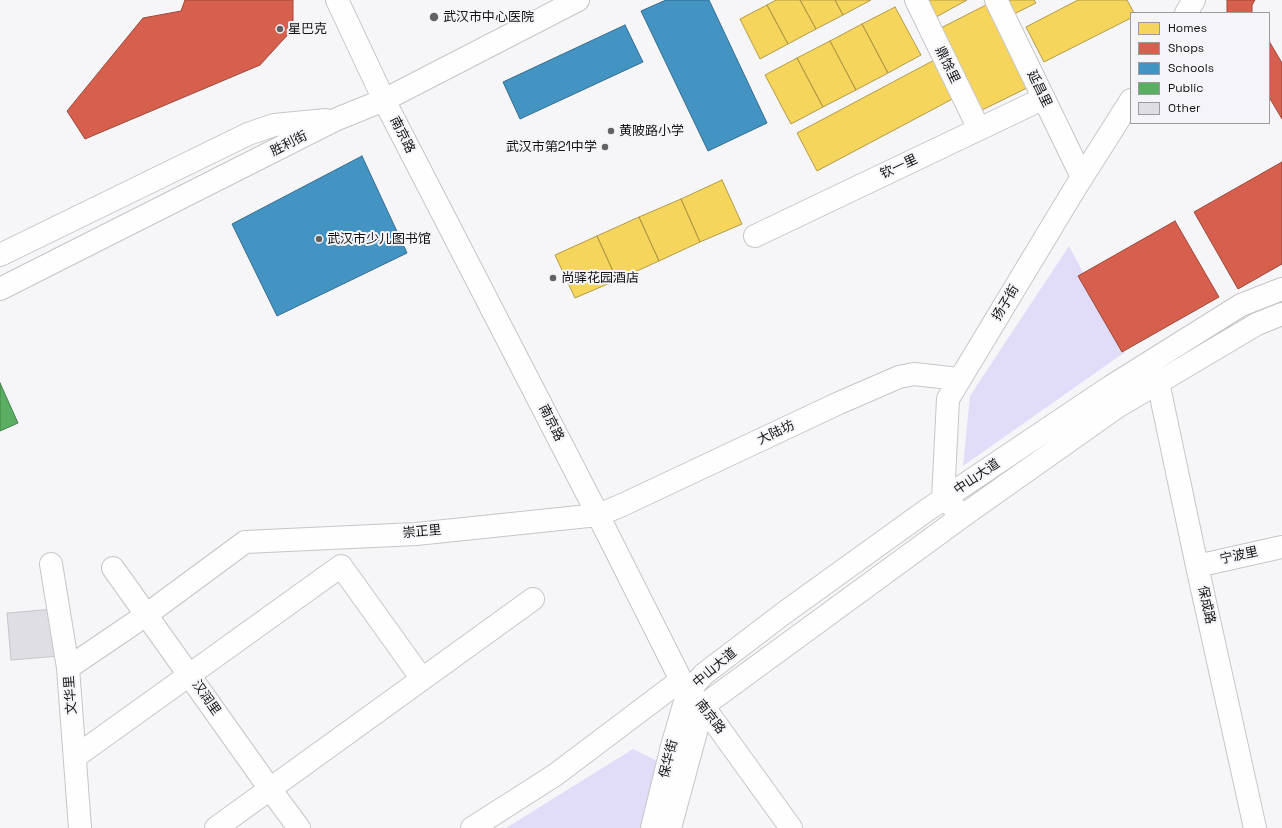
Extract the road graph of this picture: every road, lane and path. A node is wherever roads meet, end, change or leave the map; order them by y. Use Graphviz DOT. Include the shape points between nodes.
graph roads {
  1 [pos="337,0"];
  2 [pos="578,0"];
  3 [pos="916,0"];
  4 [pos="996,0"];
  5 [pos="1194,0"];
  6 [pos="1187,12"];
  7 [pos="384,100"];
  8 [pos="1044,100"];
  9 [pos="1130,102"];
  10 [pos="337,119"];
  11 [pos="979,129"];
  12 [pos="1082,177"];
  13 [pos="755,236"];
  14 [pos="0,255"];
  15 [pos="0,289"];
  16 [pos="1282,289"];
  17 [pos="1282,314"];
  18 [pos="959,379"];
  19 [pos="1158,382"];
  20 [pos="943,499"];
  21 [pos="598,515"];
  22 [pos="964,515"];
  23 [pos="1282,547"];
  24 [pos="51,564"];
  25 [pos="1197,566"];
  26 [pos="113,568"];
  27 [pos="533,599"];
  28 [pos="146,615"];
  29 [pos="68,668"];
  30 [pos="189,675"];
  31 [pos="422,679"];
  32 [pos="690,692"];
  33 [pos="75,757"];
  34 [pos="270,789"];
  35 [pos="80,828"];
  36 [pos="216,828"];
  37 [pos="299,828"];
  38 [pos="472,828"];
  39 [pos="652,828"];
  40 [pos="670,828"];
  41 [pos="791,828"];
  42 [pos="1254,828"];
  1 -- 7 [label="street, 南京路"];
  2 -- 7 [label="street, 胜利街"];
  3 -- 11 [label="street, 鼎馀里"];
  4 -- 8 [label="street, 延昌里"];
  5 -- 6 [label="street"];
  7 -- 10 [label="street, 胜利街"];
  7 -- 21 [label="street, 南京路"];
  8 -- 11 [label="street, 钦一里"];
  8 -- 12 [label="street, 延昌里"];
  9 -- 12 [label="street, 扬子街"];
  10 -- 14 [label="street" via="274,125 248,134"];
  10 -- 15 [label="street, 胜利街"];
  11 -- 13 [label="street, 钦一里"];
  12 -- 18 [label="street, 扬子街"];
  16 -- 20 [label="street, 中山大道" via="1241,305 1110,387"];
  17 -- 19 [label="street, 中山大道" via="1257,324"];
  18 -- 20 [label="street, 扬子街" via="948,399"];
  18 -- 21 [label="street, 大陆坊" via="914,374 900,376"];
  19 -- 22 [label="street, 中山大道" via="1116,407"];
  19 -- 25 [label="street, 保成路"];
  20 -- 22 [label="street"];
  20 -- 32 [label="street, 中山大道" via="704,674"];
  21 -- 28 [label="street, 崇正里" via="416,534 245,542"];
  21 -- 32 [label="street, 南京路"];
  22 -- 32 [label="street, 中山大道"];
  23 -- 25 [label="street, 宁波里"];
  24 -- 29 [label="street, 文华里"];
  25 -- 42 [label="street, 保成路"];
  26 -- 28 [label="street, 汉润里"];
  27 -- 31 [label="street"];
  28 -- 29 [label="street"];
  28 -- 30 [label="street, 汉润里"];
  29 -- 33 [label="street, 文华里"];
  30 -- 31 [label="street" via="341,566"];
  30 -- 33 [label="street"];
  30 -- 34 [label="street, 汉润里"];
  31 -- 34 [label="street"];
  32 -- 38 [label="street, 中山大道"];
  32 -- 39 [label="street, 保华街"];
  32 -- 40 [label="street, 保华街"];
  32 -- 41 [label="street, 南京路"];
  33 -- 35 [label="street, 文华里"];
  34 -- 36 [label="street"];
  34 -- 37 [label="street, 汉润里"];
}
